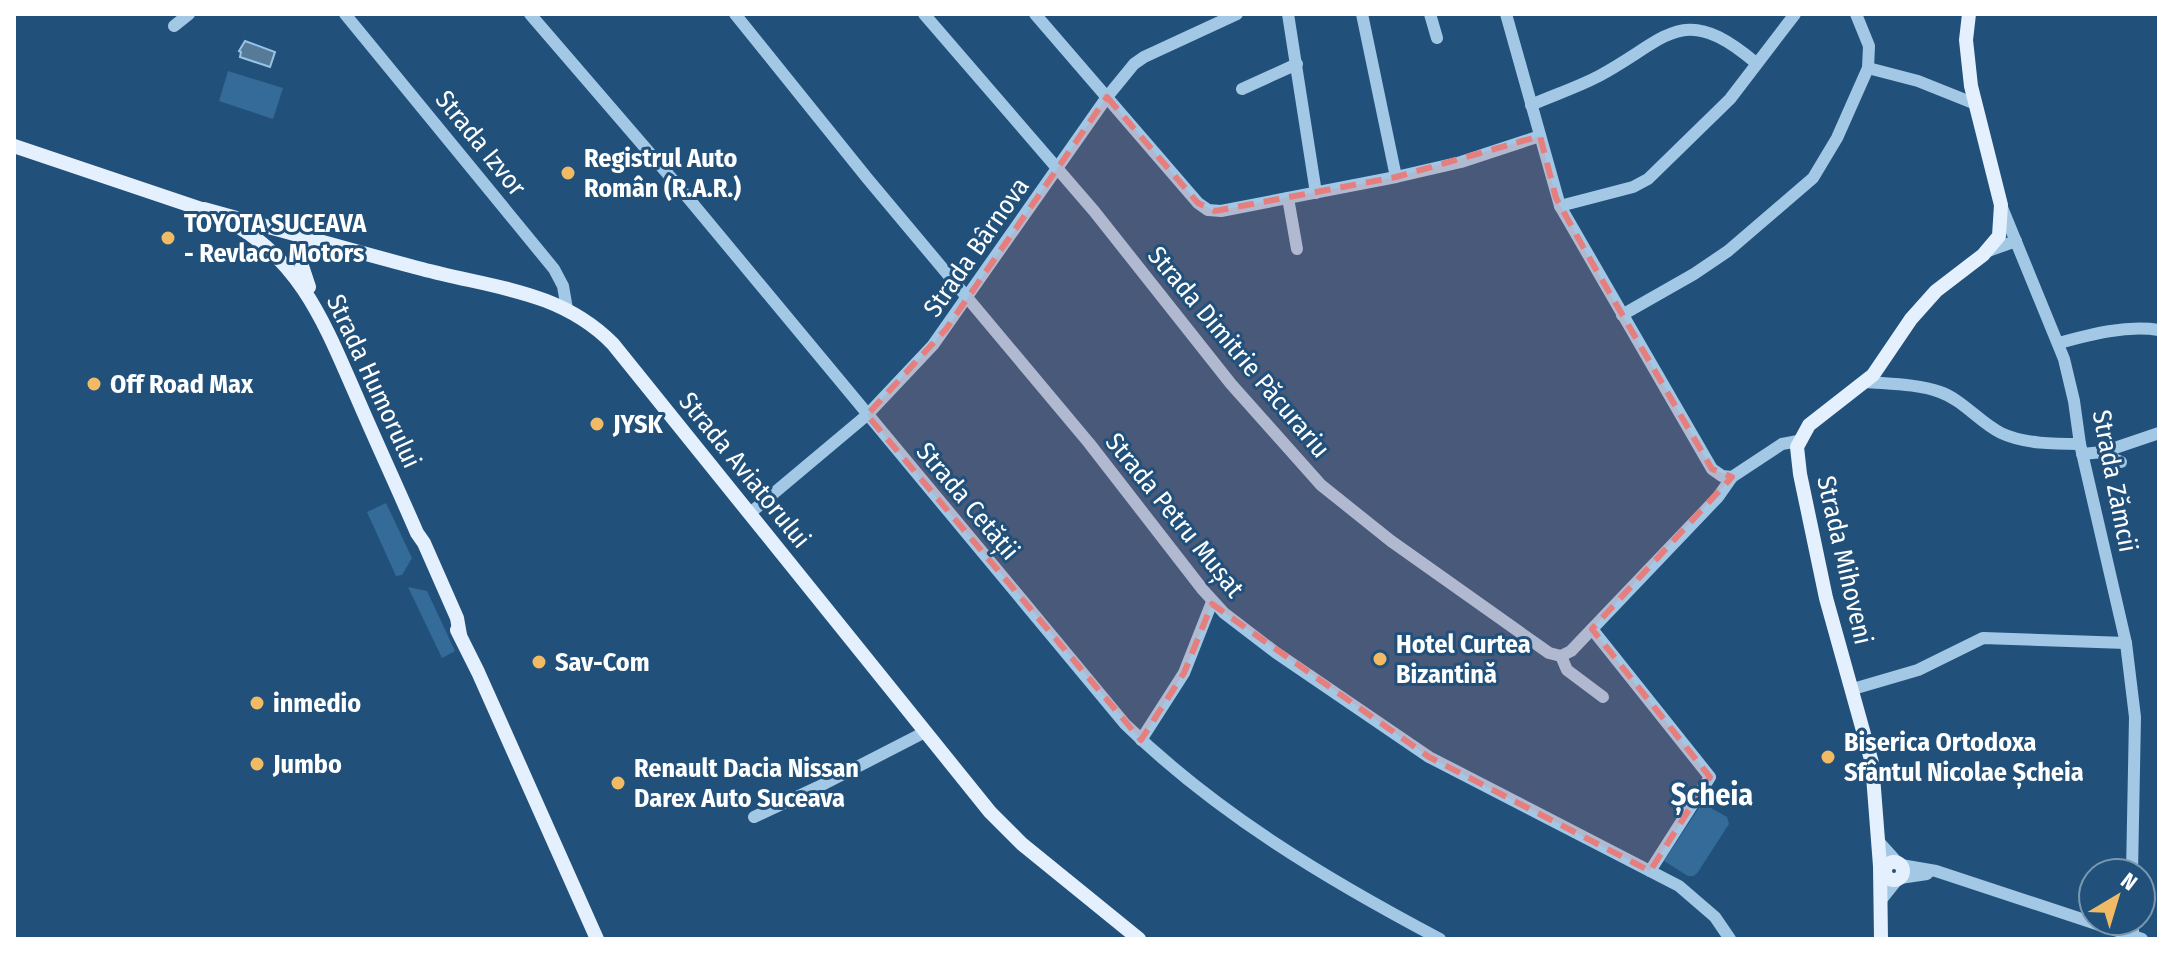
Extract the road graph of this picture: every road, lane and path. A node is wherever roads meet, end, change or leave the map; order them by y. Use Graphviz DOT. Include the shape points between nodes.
graph roads {
  1 [pos="189,14"];
  2 [pos="345,14"];
  3 [pos="530,14"];
  4 [pos="735,14"];
  5 [pos="924,14"];
  6 [pos="1035,14"];
  7 [pos="1237,14"];
  8 [pos="1288,14"];
  9 [pos="1362,14"];
  10 [pos="1430,14"];
  11 [pos="1506,14"];
  12 [pos="1795,14"];
  13 [pos="1856,14"];
  14 [pos="1969,14"];
  15 [pos="174,26"];
  16 [pos="1437,38"];
  17 [pos="1756,63"];
  18 [pos="1297,64"];
  19 [pos="1868,68"];
  20 [pos="1242,89"];
  21 [pos="1107,97"];
  22 [pos="1973,103"];
  23 [pos="1531,105"];
  24 [pos="1540,136"];
  25 [pos="14,146"];
  26 [pos="1057,169"];
  27 [pos="1396,177"];
  28 [pos="1316,193"];
  29 [pos="1288,198"];
  30 [pos="2001,205"];
  31 [pos="1560,206"];
  32 [pos="204,209"];
  33 [pos="318,240"];
  34 [pos="2016,241"];
  35 [pos="1297,249"];
  36 [pos="1988,251"];
  37 [pos="966,299"];
  38 [pos="567,309"];
  39 [pos="319,311"];
  40 [pos="1622,315"];
  41 [pos="2159,330"];
  42 [pos="2059,343"];
  43 [pos="1866,382"];
  44 [pos="867,415"];
  45 [pos="2159,433"];
  46 [pos="1798,441"];
  47 [pos="2081,449"];
  48 [pos="2098,452"];
  49 [pos="2121,462"];
  50 [pos="1732,477"];
  51 [pos="749,514"];
  52 [pos="1212,602"];
  53 [pos="1592,629"];
  54 [pos="2126,643"];
  55 [pos="1561,656"];
  56 [pos="1853,689"];
  57 [pos="1603,697"];
  58 [pos="925,732"];
  59 [pos="1141,740"];
  60 [pos="754,817"];
  61 [pos="2132,857"];
  62 [pos="1650,871"];
  63 [pos="1893,872"];
  64 [pos="2077,916"];
  65 [pos="597,939"];
  66 [pos="1139,939"];
  67 [pos="1440,939"];
  68 [pos="1730,939"];
  69 [pos="1881,939"];
  1 -- 15 [label="street"];
  2 -- 38 [label="street, Strada Izvor" via="554,269"];
  3 -- 44 [label="street, Strada Cetății"];
  4 -- 37 [label="street, Strada Petru Mușat"];
  5 -- 26 [label="street, Strada Dimitrie Păcurariu"];
  6 -- 21 [label="street"];
  7 -- 21 [label="street, Strada Bârnova" via="1144,57"];
  8 -- 18 [label="street"];
  9 -- 27 [label="street"];
  10 -- 16 [label="street"];
  11 -- 23 [label="street"];
  12 -- 17 [label="street"];
  13 -- 19 [label="street" via="1869,46"];
  14 -- 22 [label="main road, Strada Zămcii" via="1966,40"];
  17 -- 23 [label="street" via="1706,25 1686,24 1652,38 1599,76"];
  17 -- 31 [label="street" via="1730,99 1648,179"];
  18 -- 20 [label="street"];
  18 -- 28 [label="street"];
  19 -- 22 [label="street"];
  19 -- 40 [label="street" via="1813,178 1728,251"];
  21 -- 26 [label="street, Strada Bârnova"];
  21 -- 29 [label="street" via="1203,208 1221,211"];
  22 -- 30 [label="main road, Strada Zămcii"];
  23 -- 24 [label="street"];
  24 -- 27 [label="street"];
  24 -- 31 [label="street"];
  25 -- 32 [label="main road, Strada Humorului"];
  26 -- 37 [label="street, Strada Bârnova"];
  26 -- 55 [label="street, Strada Dimitrie Păcurariu" via="1231,384 1321,485 1430,570 1549,653"];
  27 -- 28 [label="street"];
  28 -- 29 [label="street"];
  29 -- 35 [label="street"];
  30 -- 34 [label="street, Strada Zămcii"];
  30 -- 36 [label="main road, Strada Zămcii" via="1999,236"];
  31 -- 40 [label="street"];
  32 -- 33 [label="main road, Strada Aviatorului"];
  32 -- 39 [label="main road, Strada Humorului" via="270,249"];
  33 -- 38 [label="main road, Strada Aviatorului"];
  33 -- 39 [label="main road" via="306,245 299,257"];
  34 -- 36 [label="street"];
  34 -- 42 [label="street, Strada Zămcii"];
  36 -- 43 [label="main road" via="1923,305"];
  37 -- 44 [label="street, Strada Bârnova" via="933,345"];
  37 -- 52 [label="street, Strada Petru Mușat" via="1098,455"];
  38 -- 51 [label="main road, Strada Aviatorului" via="613,344"];
  39 -- 65 [label="main road, Strada Humorului"];
  40 -- 50 [label="street" via="1712,469"];
  41 -- 42 [label="street" via="2116,330"];
  42 -- 47 [label="street, Strada Zămcii"];
  43 -- 46 [label="main road" via="1814,421"];
  43 -- 47 [label="street" via="1939,392 1999,432"];
  44 -- 51 [label="street, Strada Bârnova"];
  44 -- 59 [label="street, Strada Cetății"];
  45 -- 48 [label="street"];
  46 -- 50 [label="street" via="1782,444"];
  46 -- 56 [label="main road, Strada Mihoveni" via="1817,561"];
  47 -- 48 [label="street"];
  47 -- 54 [label="street, Strada Zămcii"];
  48 -- 49 [label="street"];
  50 -- 53 [label="street"];
  51 -- 58 [label="main road, Strada Aviatorului"];
  52 -- 59 [label="street" via="1184,673"];
  52 -- 62 [label="street, Strada Petru Mușat" via="1275,652 1429,757"];
  53 -- 55 [label="street"];
  53 -- 62 [label="street" via="1710,777"];
  54 -- 56 [label="street" via="1983,638 1918,670"];
  54 -- 61 [label="street, Strada Zămcii" via="2135,717"];
  55 -- 57 [label="street, Strada Dimitrie Păcurariu" via="1567,670"];
  56 -- 63 [label="main road, Strada Mihoveni" via="1872,763 1879,842"];
  58 -- 60 [label="street"];
  58 -- 66 [label="main road, Strada Aviatorului" via="1022,844"];
  59 -- 67 [label="street, Strada Cetății" via="1304,862"];
  62 -- 68 [label="street, Strada Petru Mușat" via="1702,903"];
  63 -- 64 [label="street" via="1942,875"];
  63 -- 69 [label="main road, Strada Mihoveni" via="1881,900"];
}
